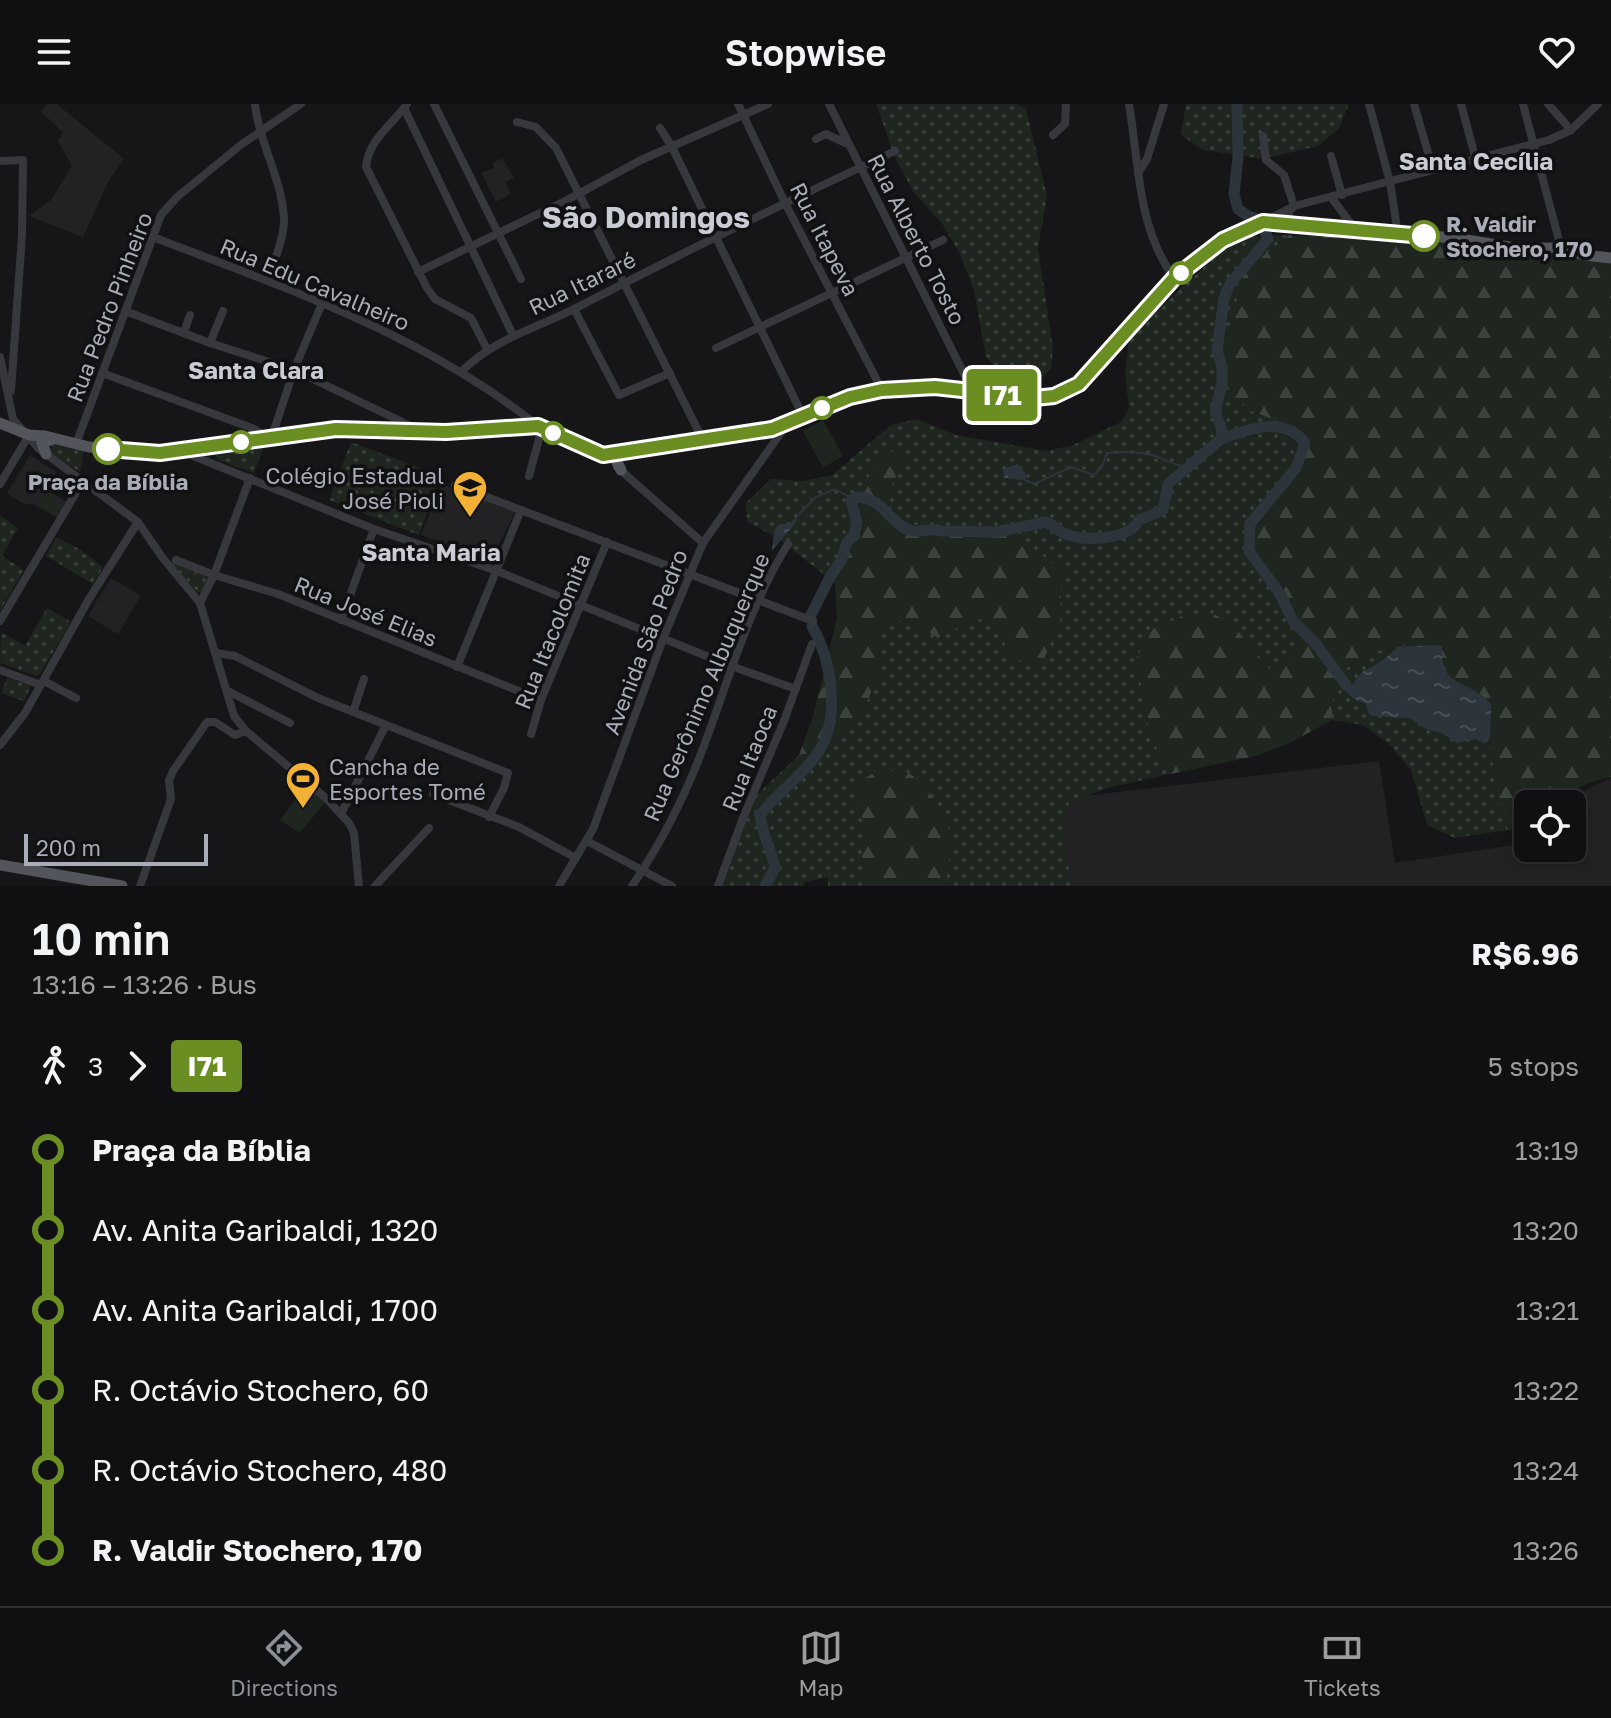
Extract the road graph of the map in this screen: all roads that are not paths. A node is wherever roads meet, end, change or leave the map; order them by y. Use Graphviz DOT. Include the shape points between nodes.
graph roads {
  1 [pos="255,104"];
  2 [pos="301,104"];
  3 [pos="434,104"];
  4 [pos="738,104"];
  5 [pos="768,104"];
  6 [pos="829,104"];
  7 [pos="1066,104"];
  8 [pos="1129,104"];
  9 [pos="1164,104"];
  10 [pos="1369,104"];
  11 [pos="1414,104"];
  12 [pos="1461,104"];
  13 [pos="1523,104"];
  14 [pos="1548,104"];
  15 [pos="1598,104"];
  16 [pos="406,106"];
  17 [pos="744,116"];
  18 [pos="517,122"];
  19 [pos="660,128"];
  20 [pos="1571,130"];
  21 [pos="261,132"];
  22 [pos="1053,135"];
  23 [pos="1263,136"];
  24 [pos="816,139"];
  25 [pos="1535,143"];
  26 [pos="849,144"];
  27 [pos="671,145"];
  28 [pos="895,151"];
  29 [pos="1331,156"];
  30 [pos="1476,160"];
  31 [pos="0,161"];
  32 [pos="861,167"];
  33 [pos="1433,170"];
  34 [pos="1138,173"];
  35 [pos="1390,182"];
  36 [pos="579,193"];
  37 [pos="1342,195"];
  38 [pos="1331,197"];
  39 [pos="785,203"];
  40 [pos="1294,206"];
  41 [pos="1263,222"];
  42 [pos="1296,224"];
  43 [pos="1354,228"];
  44 [pos="499,233"];
  45 [pos="1398,234"];
  46 [pos="153,237"];
  47 [pos="717,238"];
  48 [pos="943,240"];
  49 [pos="471,247"];
  50 [pos="1561,248"];
  51 [pos="906,255"];
  52 [pos="1611,258"];
  53 [pos="418,272"];
  54 [pos="1174,278"];
  55 [pos="521,279"];
  56 [pos="268,281"];
  57 [pos="624,283"];
  58 [pos="833,291"];
  59 [pos="323,301"];
  60 [pos="574,309"];
  61 [pos="125,311"];
  62 [pos="223,311"];
  63 [pos="190,315"];
  64 [pos="761,327"];
  65 [pos="184,332"];
  66 [pos="513,335"];
  67 [pos="210,343"];
  68 [pos="716,348"];
  69 [pos="487,349"];
  70 [pos="0,357"];
  71 [pos="294,370"];
  72 [pos="462,371"];
  73 [pos="102,373"];
  74 [pos="670,373"];
  75 [pos="882,390"];
  76 [pos="972,390"];
  77 [pos="11,404"];
  78 [pos="514,407"];
  79 [pos="391,416"];
  80 [pos="803,416"];
  81 [pos="0,423"];
  82 [pos="787,424"];
  83 [pos="513,427"];
  84 [pos="540,427"];
  85 [pos="388,429"];
  86 [pos="420,431"];
  87 [pos="764,431"];
  88 [pos="29,435"];
  89 [pos="701,436"];
  90 [pos="54,439"];
  91 [pos="271,439"];
  92 [pos="774,443"];
  93 [pos="76,444"];
  94 [pos="217,445"];
  95 [pos="179,451"];
  96 [pos="628,451"];
  97 [pos="46,454"];
  98 [pos="603,455"];
  99 [pos="211,464"];
  100 [pos="621,470"];
  101 [pos="529,476"];
  102 [pos="250,478"];
  103 [pos="83,481"];
  104 [pos="0,484"];
  105 [pos="455,485"];
  106 [pos="521,510"];
  107 [pos="138,522"];
  108 [pos="374,529"];
  109 [pos="607,542"];
  110 [pos="703,543"];
  111 [pos="788,544"];
  112 [pos="176,560"];
  113 [pos="497,571"];
  114 [pos="691,574"];
  115 [pos="214,575"];
  116 [pos="759,601"];
  117 [pos="200,603"];
  118 [pos="579,605"];
  119 [pos="341,620"];
  120 [pos="0,621"];
  121 [pos="813,621"];
  122 [pos="663,639"];
  123 [pos="812,644"];
  124 [pos="216,653"];
  125 [pos="731,666"];
  126 [pos="457,667"];
  127 [pos="0,670"];
  128 [pos="364,679"];
  129 [pos="42,683"];
  130 [pos="796,689"];
  131 [pos="228,691"];
  132 [pos="76,698"];
  133 [pos="541,700"];
  134 [pos="353,712"];
  135 [pos="290,723"];
  136 [pos="386,725"];
  137 [pos="246,731"];
  138 [pos="531,734"];
  139 [pos="0,745"];
  140 [pos="433,794"];
  141 [pos="341,814"];
  142 [pos="489,817"];
  143 [pos="429,828"];
  144 [pos="587,841"];
  145 [pos="576,858"];
  146 [pos="0,865"];
  147 [pos="643,870"];
  148 [pos="62,881"];
  149 [pos="122,886"];
  150 [pos="140,886"];
  151 [pos="359,886"];
  152 [pos="375,886"];
  153 [pos="559,886"];
  154 [pos="632,886"];
  155 [pos="672,886"];
  156 [pos="718,886"];
  1 -- 21 [label="street"];
  2 -- 21 [label="street, Rua Pedro Pinheiro"];
  3 -- 44 [label="street"];
  4 -- 17 [label="street, Rua Itapeva"];
  5 -- 17 [label="street"];
  6 -- 26 [label="street, Rua Alberto Tosto"];
  7 -- 22 [label="street" via="1065,124"];
  8 -- 34 [label="street"];
  9 -- 34 [label="street"];
  10 -- 35 [label="street"];
  11 -- 33 [label="street"];
  12 -- 30 [label="street"];
  13 -- 25 [label="street"];
  14 -- 20 [label="street"];
  15 -- 20 [label="street"];
  16 -- 49 [label="street"];
  16 -- 53 [label="street" via="372,146 366,167"];
  17 -- 27 [label="street"];
  17 -- 39 [label="street, Rua Itapeva"];
  18 -- 36 [label="street" via="536,127 556,148"];
  19 -- 27 [label="street"];
  20 -- 25 [label="street"];
  21 -- 46 [label="street, Rua Pedro Pinheiro" via="177,197 161,215"];
  21 -- 56 [label="street" via="284,223"];
  23 -- 40 [label="street" via="1266,160 1284,175"];
  24 -- 26 [label="street" via="826,134"];
  25 -- 30 [label="street"];
  25 -- 50 [label="street"];
  26 -- 32 [label="street, Rua Alberto Tosto"];
  27 -- 36 [label="street"];
  27 -- 47 [label="street"];
  28 -- 32 [label="street, Rua Itararé"];
  29 -- 37 [label="street"];
  30 -- 33 [label="street"];
  31 -- 77 [label="street" via="23,160"];
  32 -- 39 [label="street, Rua Itararé"];
  32 -- 51 [label="street, Rua Alberto Tosto"];
  33 -- 35 [label="street"];
  34 -- 54 [label="street" via="1152,235"];
  35 -- 37 [label="street"];
  35 -- 45 [label="street"];
  36 -- 44 [label="street"];
  36 -- 57 [label="street"];
  37 -- 38 [label="street"];
  38 -- 40 [label="street"];
  38 -- 43 [label="street"];
  39 -- 47 [label="street, Rua Itararé"];
  39 -- 58 [label="street, Rua Itapeva"];
  40 -- 41 [label="street"];
  40 -- 42 [label="street" via="1289,217"];
  41 -- 42 [label="main road"];
  41 -- 54 [label="main road" via="1223,240"];
  42 -- 43 [label="main road"];
  43 -- 45 [label="main road"];
  44 -- 49 [label="street"];
  44 -- 55 [label="street"];
  45 -- 50 [label="main road"];
  46 -- 56 [label="street, Rua Edu Cavalheiro"];
  46 -- 61 [label="street, Rua Pedro Pinheiro"];
  47 -- 57 [label="street, Rua Itararé"];
  47 -- 64 [label="street"];
  48 -- 51 [label="street"];
  49 -- 53 [label="street"];
  49 -- 66 [label="street"];
  50 -- 52 [label="main road"];
  51 -- 58 [label="street"];
  51 -- 76 [label="street, Rua Alberto Tosto"];
  53 -- 69 [label="street" via="435,299 471,318"];
  54 -- 76 [label="main road" via="1068,392 1034,398"];
  56 -- 59 [label="street, Rua Edu Cavalheiro"];
  57 -- 60 [label="street, Rua Itararé"];
  57 -- 74 [label="street"];
  58 -- 64 [label="street"];
  58 -- 75 [label="street, Rua Itapeva"];
  59 -- 71 [label="street"];
  59 -- 72 [label="street, Rua Edu Cavalheiro"];
  60 -- 66 [label="street, Rua Itararé"];
  60 -- 74 [label="street" via="619,395"];
  61 -- 65 [label="street"];
  61 -- 73 [label="street, Rua Pedro Pinheiro"];
  62 -- 67 [label="street"];
  63 -- 65 [label="street"];
  64 -- 68 [label="street"];
  64 -- 80 [label="street"];
  65 -- 67 [label="street"];
  66 -- 69 [label="street, Rua Itararé"];
  67 -- 71 [label="street"];
  69 -- 72 [label="street, Rua Itararé"];
  70 -- 77 [label="street"];
  71 -- 79 [label="street"];
  71 -- 91 [label="street"];
  72 -- 78 [label="street, Rua Edu Cavalheiro"];
  73 -- 91 [label="street"];
  73 -- 93 [label="street, Rua Pedro Pinheiro"];
  74 -- 89 [label="street"];
  75 -- 76 [label="main road"];
  75 -- 80 [label="main road"];
  77 -- 88 [label="street" via="13,419"];
  78 -- 83 [label="street" via="519,417"];
  78 -- 84 [label="street, Rua Edu Cavalheiro"];
  79 -- 85 [label="street" via="394,424"];
  79 -- 86 [label="street"];
  80 -- 82 [label="main road"];
  81 -- 88 [label="main road"];
  82 -- 87 [label="main road"];
  82 -- 92 [label="street, Avenida São Pedro"];
  83 -- 84 [label="main road"];
  83 -- 86 [label="main road"];
  84 -- 98 [label="main road"];
  84 -- 101 [label="street"];
  85 -- 86 [label="main road"];
  85 -- 91 [label="main road" via="336,429"];
  87 -- 89 [label="main road"];
  87 -- 92 [label="street"];
  88 -- 90 [label="main road"];
  88 -- 97 [label="street"];
  88 -- 104 [label="street"];
  89 -- 96 [label="main road"];
  90 -- 93 [label="main road"];
  90 -- 97 [label="main road" via="42,443"];
  91 -- 94 [label="main road"];
  92 -- 110 [label="street, Avenida São Pedro"];
  93 -- 95 [label="main road"];
  94 -- 95 [label="main road"];
  94 -- 99 [label="street"];
  95 -- 99 [label="street"];
  96 -- 98 [label="main road"];
  96 -- 100 [label="main road" via="615,458"];
  97 -- 103 [label="street"];
  98 -- 100 [label="street"];
  99 -- 102 [label="street"];
  100 -- 110 [label="street"];
  102 -- 108 [label="street"];
  102 -- 115 [label="street"];
  103 -- 107 [label="street"];
  103 -- 120 [label="street"];
  105 -- 106 [label="street"];
  106 -- 109 [label="street"];
  106 -- 113 [label="street"];
  107 -- 117 [label="street"];
  107 -- 129 [label="street"];
  108 -- 113 [label="street"];
  108 -- 119 [label="street"];
  109 -- 114 [label="street"];
  109 -- 118 [label="street, Rua Itacolomita"];
  110 -- 114 [label="street, Avenida São Pedro"];
  111 -- 116 [label="street, Rua Gerônimo Albuquerque"];
  112 -- 115 [label="street, Rua José Elias"];
  113 -- 118 [label="street"];
  113 -- 126 [label="street"];
  114 -- 116 [label="street"];
  114 -- 122 [label="street, Avenida São Pedro"];
  115 -- 117 [label="street"];
  115 -- 119 [label="street, Rua José Elias"];
  116 -- 121 [label="street"];
  116 -- 125 [label="street, Rua Gerônimo Albuquerque"];
  117 -- 124 [label="street"];
  118 -- 122 [label="street"];
  118 -- 133 [label="street, Rua Itacolomita"];
  119 -- 126 [label="street, Rua José Elias"];
  122 -- 125 [label="street"];
  122 -- 144 [label="street, Avenida São Pedro"];
  123 -- 130 [label="street, Rua Itaoca"];
  124 -- 131 [label="street"];
  124 -- 134 [label="street" via="235,656"];
  125 -- 130 [label="street"];
  125 -- 147 [label="street, Rua Gerônimo Albuquerque" via="694,772"];
  126 -- 133 [label="street, Rua José Elias"];
  127 -- 129 [label="street"];
  128 -- 134 [label="street"];
  129 -- 132 [label="street"];
  129 -- 139 [label="street"];
  130 -- 156 [label="street, Rua Itaoca"];
  131 -- 135 [label="street"];
  131 -- 137 [label="street" via="234,716"];
  133 -- 138 [label="street, Rua Itacolomita"];
  134 -- 136 [label="street"];
  136 -- 141 [label="street"];
  136 -- 142 [label="street" via="508,773"];
  137 -- 141 [label="street"];
  137 -- 150 [label="street" via="235,735 207,722 173,771 171,799"];
  140 -- 142 [label="street"];
  141 -- 151 [label="street" via="354,833"];
  142 -- 145 [label="street"];
  143 -- 152 [label="street"];
  144 -- 145 [label="street, Avenida São Pedro"];
  144 -- 147 [label="street"];
  145 -- 153 [label="street, Avenida São Pedro"];
  146 -- 148 [label="main road"];
  147 -- 154 [label="street, Rua Gerônimo Albuquerque"];
  147 -- 155 [label="street"];
  148 -- 149 [label="main road"];
}
